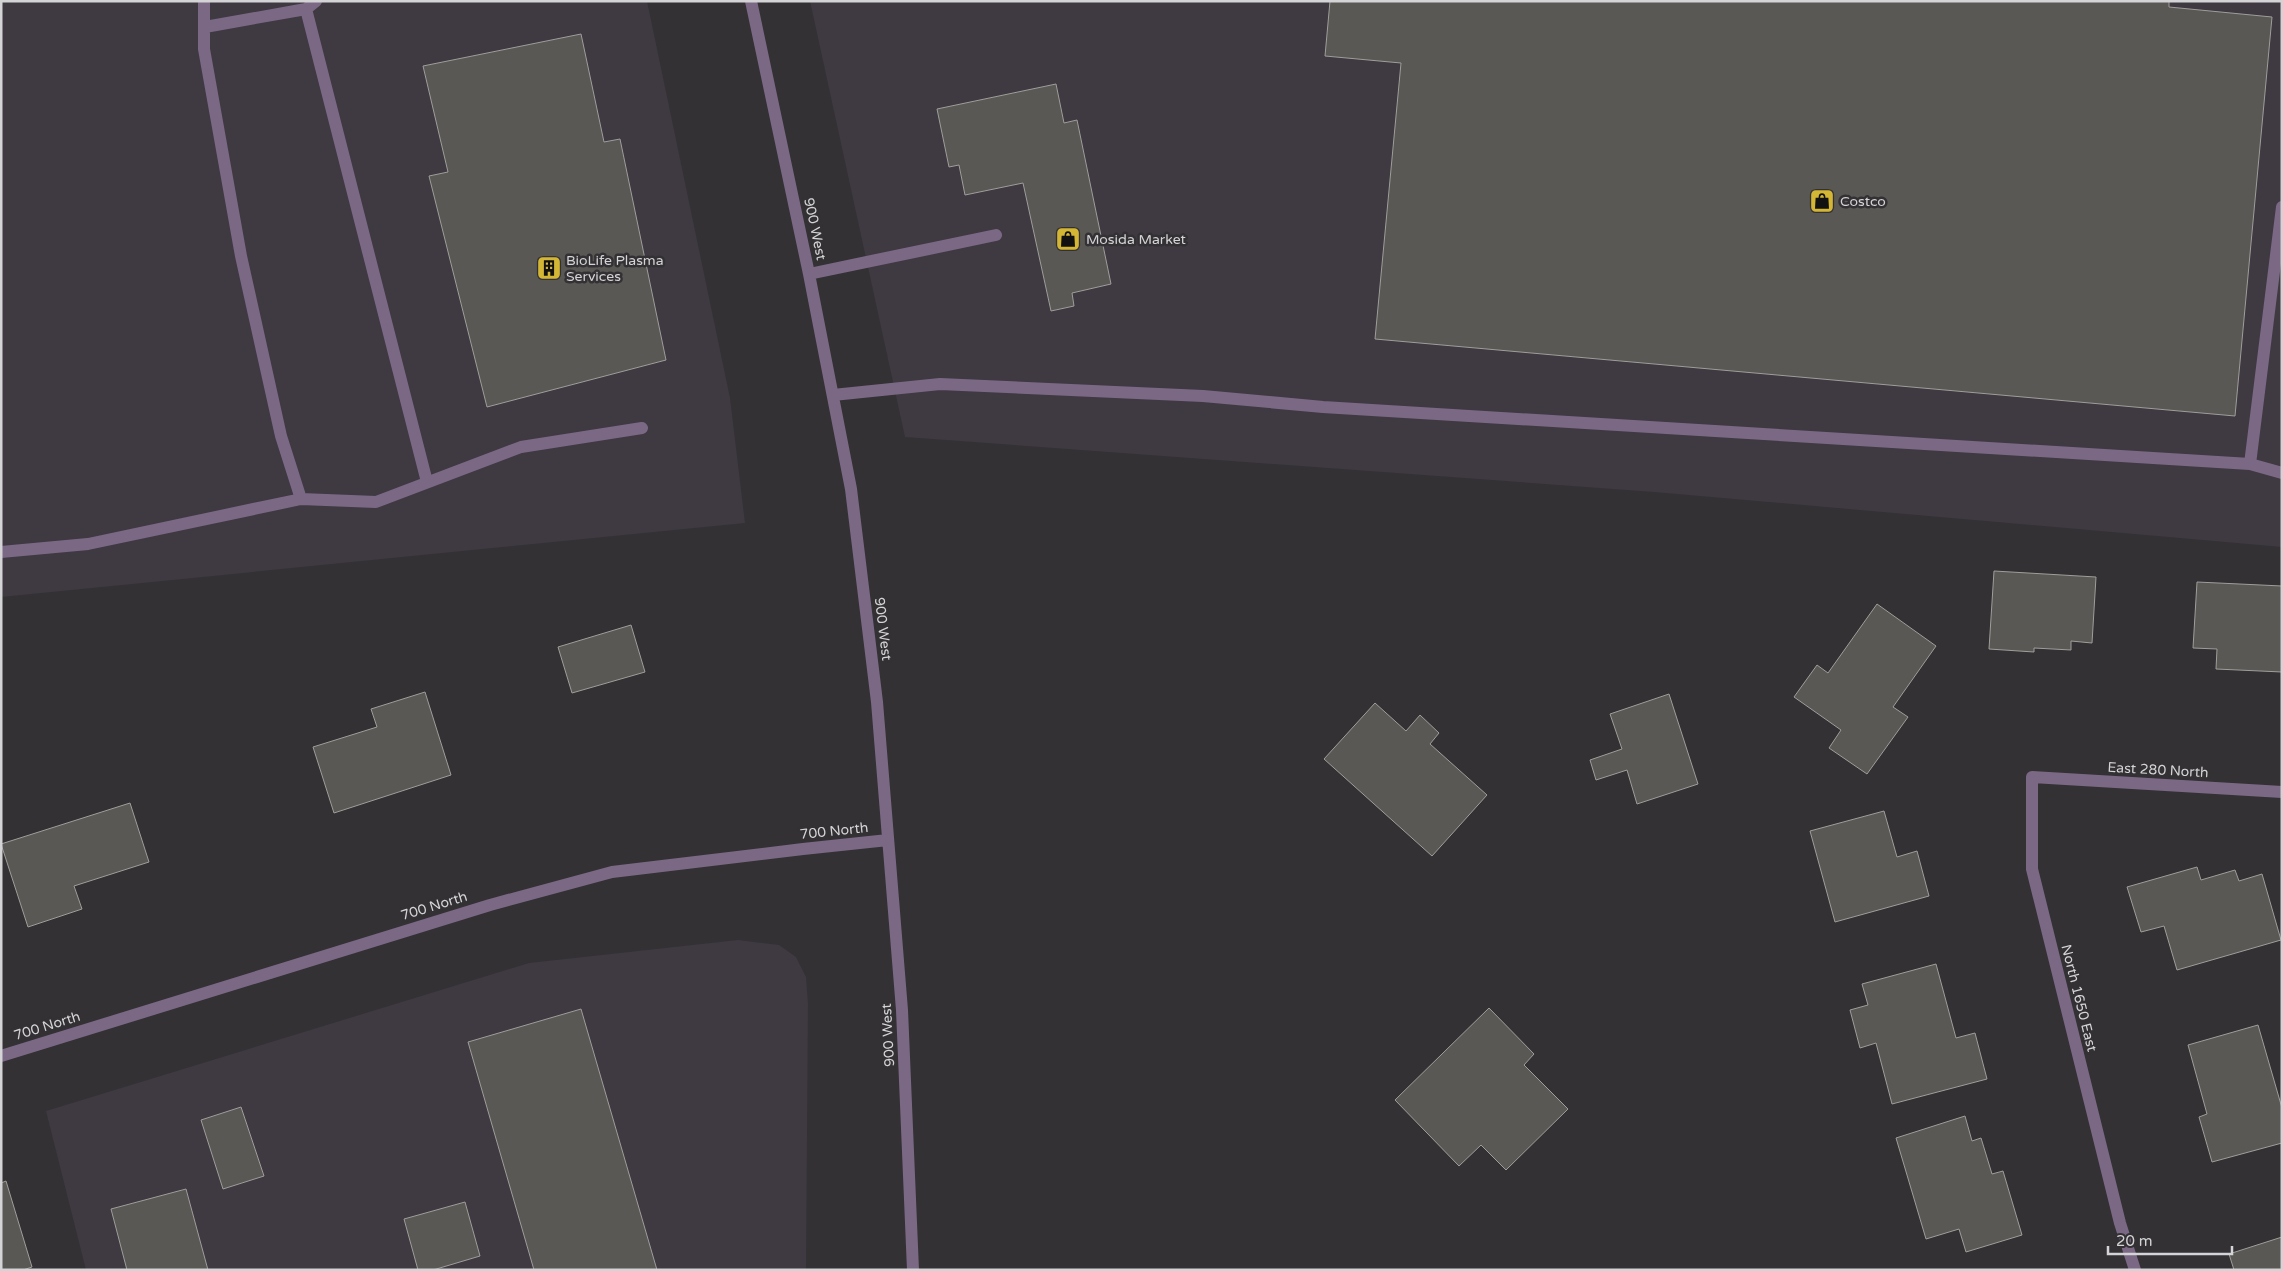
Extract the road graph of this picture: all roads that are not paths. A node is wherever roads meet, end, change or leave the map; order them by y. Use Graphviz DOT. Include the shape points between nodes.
graph roads {
  1 [pos="204,1"];
  2 [pos="751,1"];
  3 [pos="311,5"];
  4 [pos="205,27"];
  5 [pos="2282,207"];
  6 [pos="996,234"];
  7 [pos="809,274"];
  8 [pos="833,396"];
  9 [pos="642,428"];
  10 [pos="2250,464"];
  11 [pos="2282,473"];
  12 [pos="427,482"];
  13 [pos="301,500"];
  14 [pos="1,552"];
  15 [pos="2032,778"];
  16 [pos="2282,792"];
  17 [pos="888,840"];
  18 [pos="1,1056"];
  19 [pos="913,1270"];
  20 [pos="2135,1270"];
  1 -- 4 [label="street"];
  2 -- 7 [label="street, 900 West"];
  3 -- 4 [label="street"];
  3 -- 12 [label="street"];
  4 -- 13 [label="street" via="204,50 241,256 281,436"];
  5 -- 10 [label="street"];
  6 -- 7 [label="street"];
  7 -- 8 [label="street, 900 West"];
  8 -- 10 [label="street" via="940,384 1203,396 1323,407"];
  8 -- 17 [label="street, 900 West" via="851,489 877,702"];
  9 -- 12 [label="street" via="521,446"];
  10 -- 11 [label="street"];
  12 -- 13 [label="street" via="376,502"];
  13 -- 14 [label="street" via="88,544"];
  15 -- 16 [label="street, East 280 North"];
  15 -- 20 [label="street, North 1650 East" via="2032,869 2120,1222"];
  17 -- 18 [label="street, 700 North" via="612,872 490,905"];
  17 -- 19 [label="street, 900 West" via="902,1010"];
}
